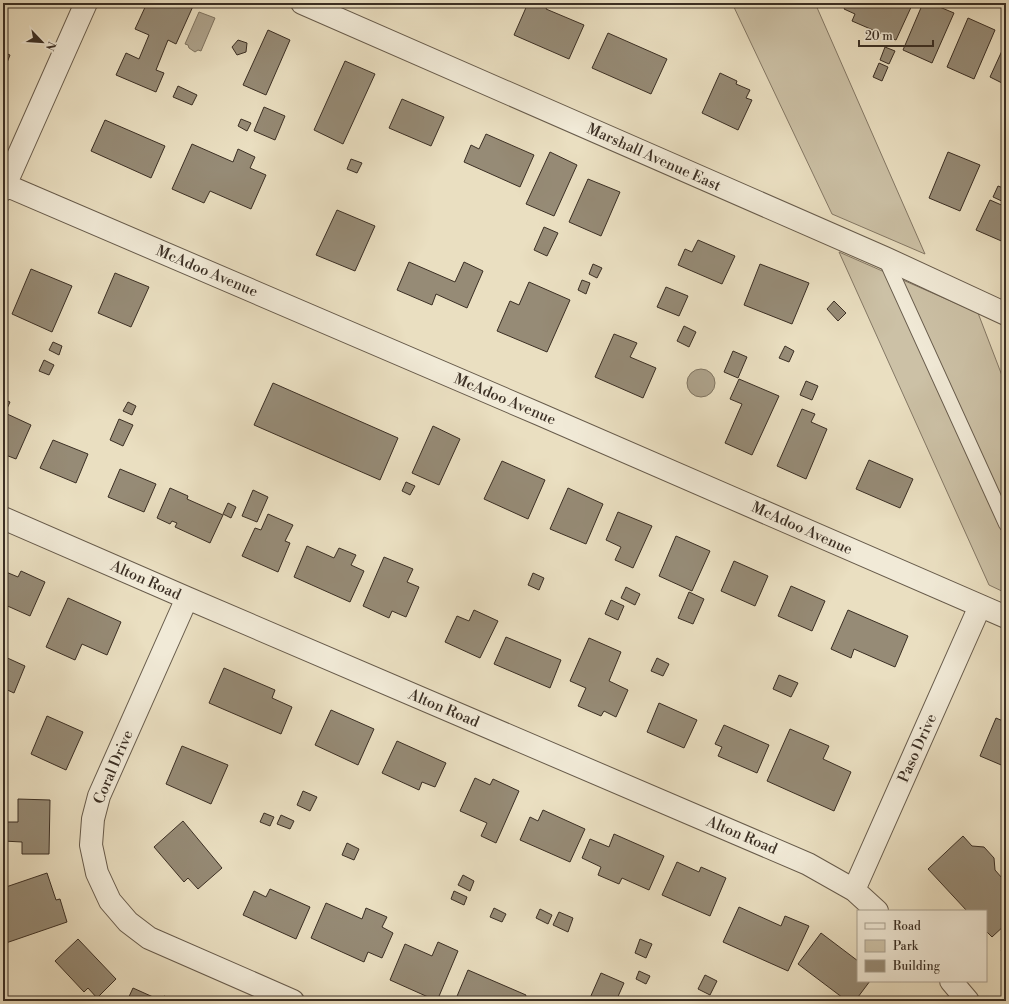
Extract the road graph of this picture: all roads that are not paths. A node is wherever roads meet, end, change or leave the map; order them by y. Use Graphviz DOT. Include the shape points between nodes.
graph roads {
  1 [pos="86,3"];
  2 [pos="302,3"];
  3 [pos="4,186"];
  4 [pos="885,258"];
  5 [pos="1006,314"];
  6 [pos="3,518"];
  7 [pos="1006,524"];
  8 [pos="187,598"];
  9 [pos="980,606"];
  10 [pos="1006,617"];
  11 [pos="854,890"];
  12 [pos="876,910"];
  13 [pos="951,982"];
  14 [pos="293,1001"];
  15 [pos="968,1001"];
  1 -- 3 [label="street"];
  2 -- 4 [label="street, Marshall Avenue East"];
  3 -- 9 [label="street, McAdoo Avenue" via="546,417"];
  4 -- 5 [label="street, Marshall Avenue East"];
  4 -- 7 [label="lane"];
  6 -- 8 [label="street, Alton Road"];
  8 -- 11 [label="street, Alton Road" via="808,864"];
  8 -- 14 [label="street, Coral Drive" via="99,796 93,819 91,845 97,873 110,901 128,922 149,938"];
  9 -- 10 [label="street, McAdoo Avenue"];
  9 -- 11 [label="street, Paso Drive"];
  11 -- 12 [label="street, Alton Road"];
  13 -- 15 [label="street"];
}
